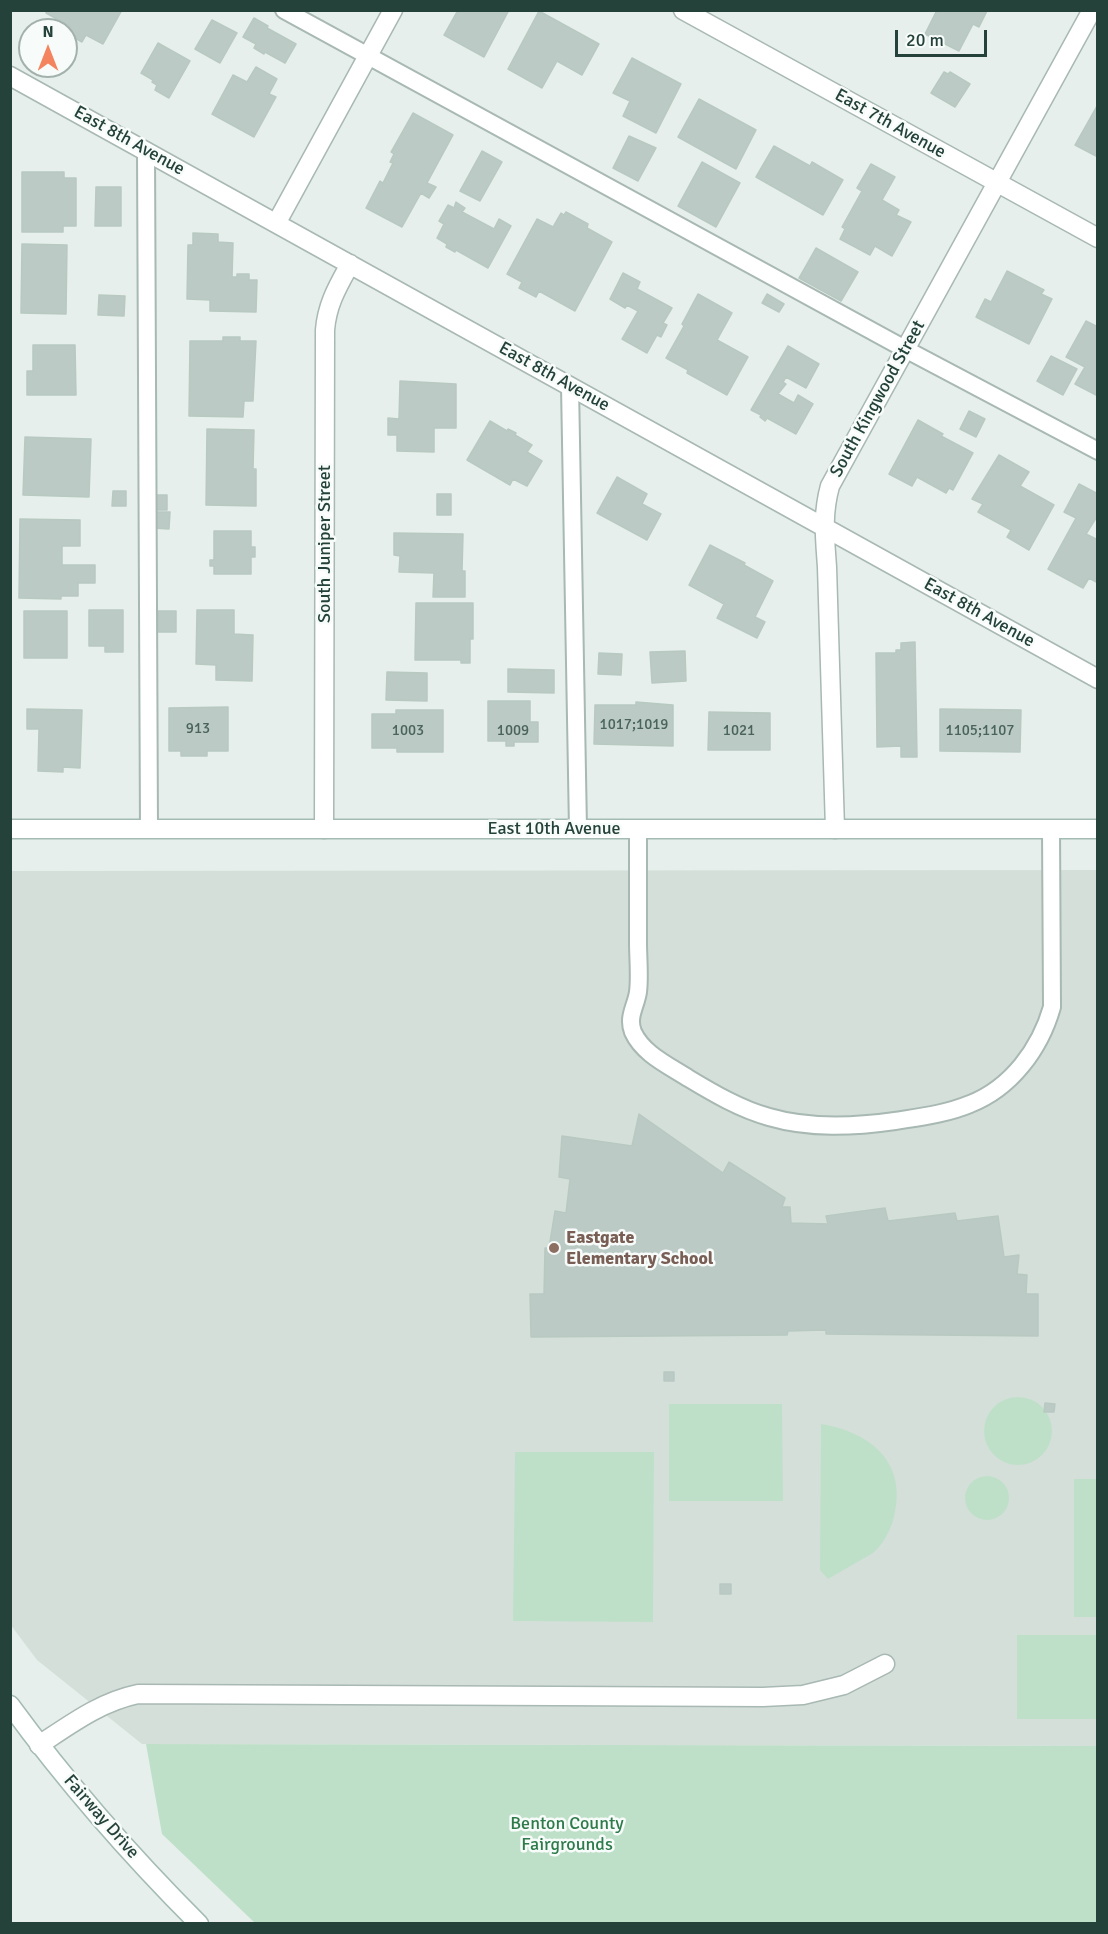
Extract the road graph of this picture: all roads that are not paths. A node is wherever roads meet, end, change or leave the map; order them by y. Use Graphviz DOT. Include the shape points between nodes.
graph roads {
  1 [pos="284,10"];
  2 [pos="393,10"];
  3 [pos="683,10"];
  4 [pos="1094,13"];
  5 [pos="368,57"];
  6 [pos="10,76"];
  7 [pos="146,151"];
  8 [pos="997,183"];
  9 [pos="277,222"];
  10 [pos="1098,238"];
  11 [pos="350,264"];
  12 [pos="905,350"];
  13 [pos="570,386"];
  14 [pos="1098,451"];
  15 [pos="824,527"];
  16 [pos="1098,679"];
  17 [pos="10,829"];
  18 [pos="149,829"];
  19 [pos="324,829"];
  20 [pos="578,829"];
  21 [pos="638,829"];
  22 [pos="835,829"];
  23 [pos="1051,829"];
  24 [pos="1098,829"];
  25 [pos="885,1664"];
  26 [pos="10,1705"];
  27 [pos="39,1745"];
  28 [pos="199,1923"];
  1 -- 5 [label="lane"];
  2 -- 5 [label="street"];
  3 -- 8 [label="street, East 7th Avenue"];
  4 -- 8 [label="street, South Kingwood Street"];
  5 -- 9 [label="street"];
  5 -- 12 [label="lane"];
  6 -- 7 [label="street, East 8th Avenue"];
  7 -- 9 [label="street, East 8th Avenue"];
  7 -- 18 [label="lane"];
  8 -- 10 [label="street, East 7th Avenue"];
  8 -- 12 [label="street, South Kingwood Street"];
  9 -- 11 [label="street, East 8th Avenue"];
  11 -- 13 [label="street, East 8th Avenue"];
  11 -- 19 [label="street, South Juniper Street" via="333,295 325,330"];
  12 -- 14 [label="lane"];
  12 -- 15 [label="street, South Kingwood Street" via="830,486"];
  13 -- 15 [label="street, East 8th Avenue"];
  13 -- 20 [label="lane"];
  15 -- 16 [label="street, East 8th Avenue"];
  15 -- 22 [label="street, South Kingwood Street"];
  17 -- 18 [label="street, East 10th Avenue"];
  18 -- 19 [label="street, East 10th Avenue"];
  19 -- 20 [label="street, East 10th Avenue"];
  20 -- 21 [label="street, East 10th Avenue"];
  21 -- 22 [label="street, East 10th Avenue"];
  21 -- 23 [label="lane" via="638,992 630,1019 640,1043 649,1053 736,1105 768,1117 833,1127 954,1110 1009,1079 1035,1048 1052,1007"];
  22 -- 23 [label="street, East 10th Avenue"];
  23 -- 24 [label="street, East 10th Avenue"];
  25 -- 27 [label="street" via="844,1685 803,1695 763,1697 138,1694 92,1710"];
  26 -- 27 [label="street, Fairway Drive"];
  27 -- 28 [label="street, Fairway Drive" via="106,1825"];
}
